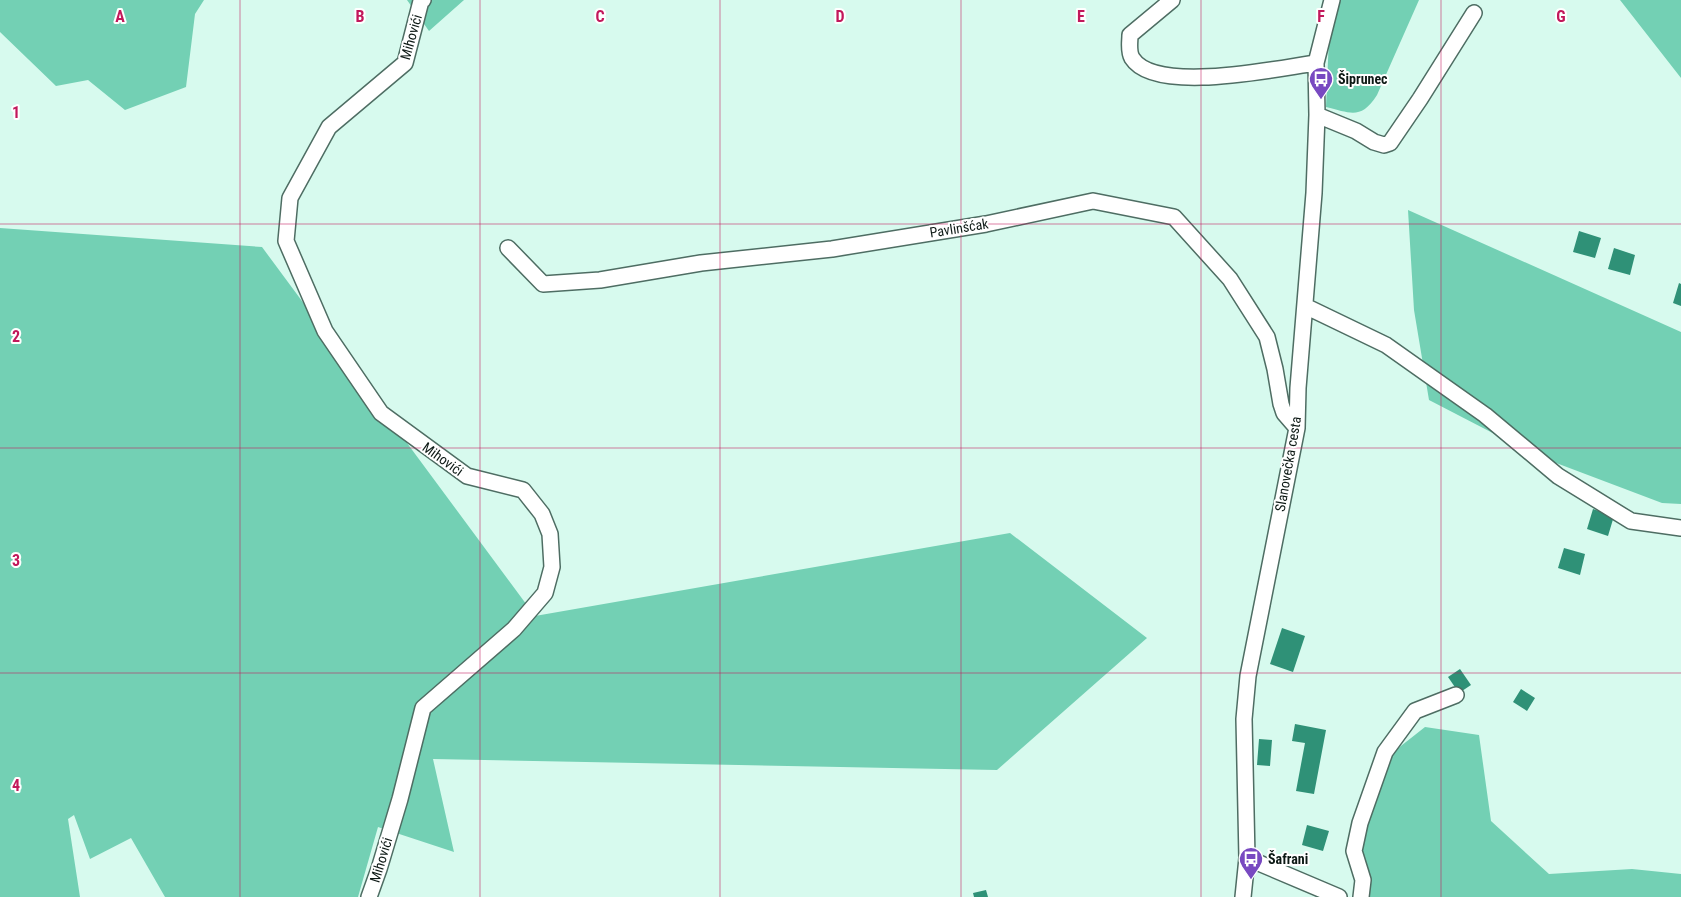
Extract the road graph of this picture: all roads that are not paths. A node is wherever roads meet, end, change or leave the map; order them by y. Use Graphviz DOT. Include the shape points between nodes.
graph roads {
  1 [pos="423,0"];
  2 [pos="1172,0"];
  3 [pos="1332,0"];
  4 [pos="1474,13"];
  5 [pos="1316,63"];
  6 [pos="1317,115"];
  7 [pos="508,248"];
  8 [pos="1305,306"];
  9 [pos="1297,428"];
  10 [pos="1681,528"];
  11 [pos="1456,695"];
  12 [pos="1247,858"];
  13 [pos="369,897"];
  14 [pos="1243,897"];
  15 [pos="1339,897"];
  16 [pos="1361,897"];
  1 -- 13 [label="street, Mihovići" via="406,63 330,127 290,198 286,241 325,331 380,412 467,476 523,490 542,514 550,534 552,567 545,593 514,629 423,708"];
  2 -- 5 [label="street" via="1130,35 1131,57 1148,70 1190,78"];
  3 -- 5 [label="street, Slanovečka cesta"];
  4 -- 6 [label="street" via="1390,143 1374,142"];
  5 -- 6 [label="street, Slanovečka cesta"];
  6 -- 8 [label="street, Slanovečka cesta"];
  7 -- 9 [label="street, Pavlinšćak" via="543,284 600,280 702,262 832,249 986,224 1093,201 1174,218 1230,279 1267,337 1284,414"];
  8 -- 9 [label="street, Slanovečka cesta"];
  8 -- 10 [label="street" via="1386,346 1485,415 1558,476 1632,521"];
  9 -- 12 [label="street, Slanovečka cesta" via="1248,676 1244,719"];
  11 -- 16 [label="street" via="1415,711 1385,752 1360,823 1354,851 1363,880"];
  12 -- 14 [label="street, Slanovečka cesta"];
  12 -- 15 [label="street"];
}
